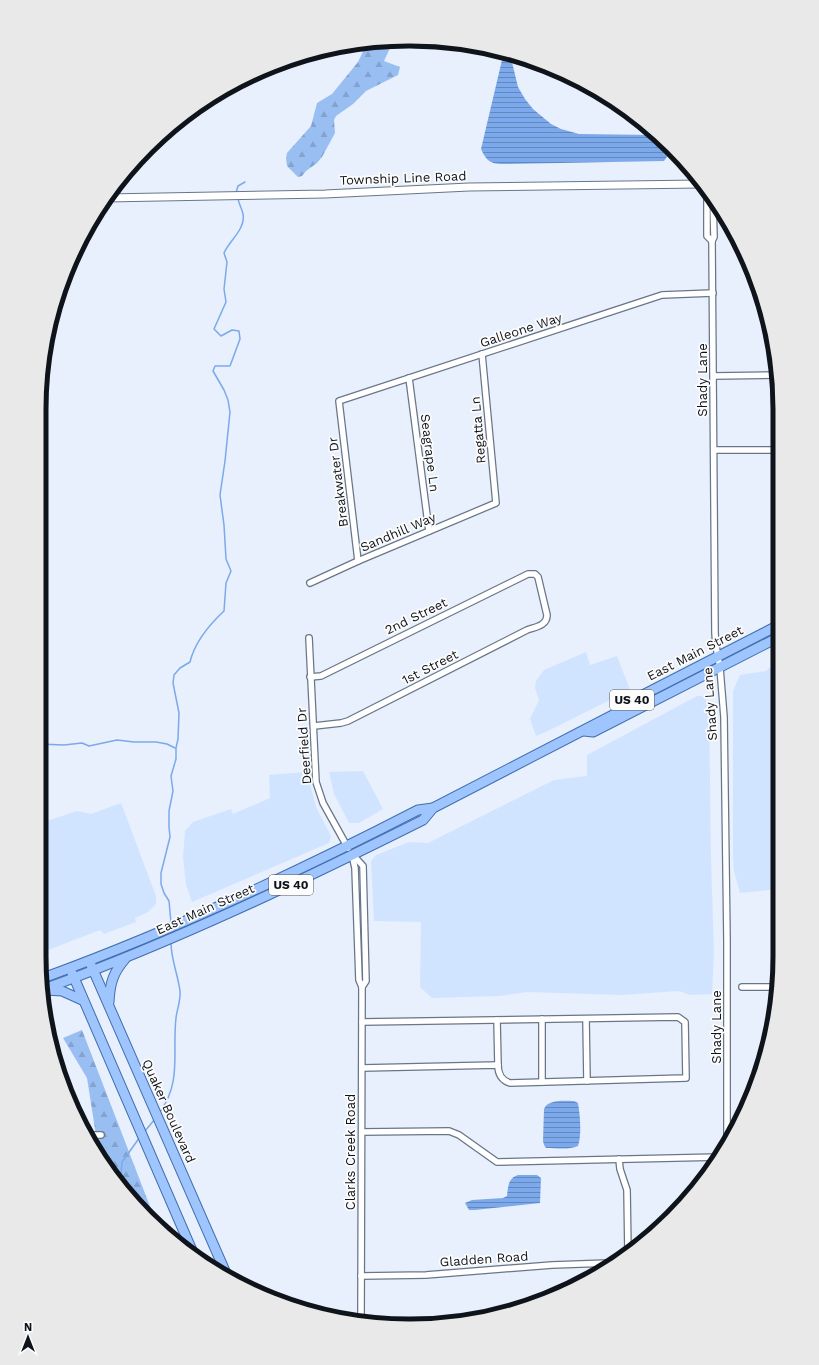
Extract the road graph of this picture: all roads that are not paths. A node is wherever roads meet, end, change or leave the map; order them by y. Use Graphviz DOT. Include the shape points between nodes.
graph roads {
  1 [pos="695,184"];
  2 [pos="114,198"];
  3 [pos="707,201"];
  4 [pos="713,210"];
  5 [pos="712,241"];
  6 [pos="713,293"];
  7 [pos="482,354"];
  8 [pos="771,375"];
  9 [pos="714,376"];
  10 [pos="409,378"];
  11 [pos="339,401"];
  12 [pos="714,450"];
  13 [pos="773,450"];
  14 [pos="496,504"];
  15 [pos="429,531"];
  16 [pos="358,561"];
  17 [pos="532,574"];
  18 [pos="310,584"];
  19 [pos="773,628"];
  20 [pos="309,638"];
  21 [pos="773,640"];
  22 [pos="718,656"];
  23 [pos="720,668"];
  24 [pos="310,677"];
  25 [pos="314,726"];
  26 [pos="584,730"];
  27 [pos="350,851"];
  28 [pos="125,958"];
  29 [pos="89,960"];
  30 [pos="69,968"];
  31 [pos="94,970"];
  32 [pos="47,977"];
  33 [pos="75,977"];
  34 [pos="742,987"];
  35 [pos="771,987"];
  36 [pos="48,988"];
  37 [pos="48,989"];
  38 [pos="82,1000"];
  39 [pos="109,1005"];
  40 [pos="542,1019"];
  41 [pos="586,1019"];
  42 [pos="497,1020"];
  43 [pos="362,1022"];
  44 [pos="498,1065"];
  45 [pos="362,1068"];
  46 [pos="587,1081"];
  47 [pos="542,1082"];
  48 [pos="362,1132"];
  49 [pos="727,1132"];
  50 [pos="94,1135"];
  51 [pos="101,1135"];
  52 [pos="712,1157"];
  53 [pos="619,1159"];
  54 [pos="190,1245"];
  55 [pos="628,1246"];
  56 [pos="602,1263"];
  57 [pos="223,1267"];
  58 [pos="361,1276"];
  59 [pos="361,1316"];
  1 -- 2 [label="street, Township Line Road" via="469,187"];
  3 -- 5 [label="street, Shady Lane" via="707,236"];
  4 -- 5 [label="street, Shady Lane"];
  5 -- 6 [label="street, Shady Lane"];
  6 -- 7 [label="street, Galleone Way" via="662,295"];
  6 -- 9 [label="street, Shady Lane"];
  7 -- 10 [label="street, Galleone Way"];
  7 -- 14 [label="street, Regatta Ln"];
  8 -- 9 [label="street"];
  9 -- 12 [label="street, Shady Lane"];
  10 -- 11 [label="street, Galleone Way"];
  10 -- 15 [label="street, Seagrape Ln"];
  11 -- 16 [label="street, Breakwater Dr"];
  12 -- 13 [label="street"];
  12 -- 22 [label="street, Shady Lane" via="715,633"];
  14 -- 15 [label="street, Sandhill Way"];
  15 -- 16 [label="street, Sandhill Way"];
  16 -- 18 [label="street, Sandhill Way"];
  17 -- 24 [label="street, 2nd Street" via="321,676"];
  17 -- 25 [label="street, 1st Street" via="538,577 547,615 545,623 348,721"];
  19 -- 22 [label="main road, East Main Street / US 40"];
  20 -- 24 [label="street, Deerfield Dr"];
  21 -- 23 [label="main road, East Main Street / US 40"];
  22 -- 23 [label="street, Shady Lane"];
  22 -- 26 [label="main road, East Main Street / US 40" via="639,696 638,702"];
  23 -- 26 [label="main road, East Main Street / US 40" via="593,732"];
  23 -- 49 [label="street, Shady Lane" via="724,717"];
  24 -- 25 [label="street, Deerfield Dr"];
  25 -- 27 [label="street, Deerfield Dr" via="314,765 318,789 323,804"];
  26 -- 27 [label="main road, East Main Street / US 40" via="433,808 418,810"];
  27 -- 28 [label="main road, East Main Street / US 40" via="274,894"];
  27 -- 29 [label="main road, East Main Street / US 40"];
  27 -- 43 [label="street, Clarks Creek Road" via="355,868"];
  28 -- 31 [label="main road, East Main Street / US 40"];
  28 -- 39 [label="main road" via="111,982"];
  29 -- 30 [label="main road, East Main Street / US 40"];
  29 -- 31 [label="main road, Quaker Boulevard"];
  30 -- 32 [label="main road, East Main Street / US 40"];
  30 -- 33 [label="main road"];
  31 -- 33 [label="main road, East Main Street / US 40"];
  31 -- 39 [label="main road, Quaker Boulevard"];
  33 -- 36 [label="main road, East Main Street / US 40"];
  33 -- 38 [label="main road"];
  34 -- 35 [label="street"];
  37 -- 38 [label="main road" via="62,991"];
  38 -- 54 [label="main road"];
  39 -- 57 [label="main road, Quaker Boulevard"];
  40 -- 41 [label="street"];
  40 -- 42 [label="street"];
  40 -- 47 [label="street"];
  41 -- 46 [label="street"];
  41 -- 46 [label="street" via="678,1017 685,1022 686,1078"];
  42 -- 43 [label="street"];
  42 -- 44 [label="street"];
  43 -- 45 [label="street, Clarks Creek Road"];
  44 -- 45 [label="street"];
  44 -- 47 [label="street" via="498,1071 504,1081"];
  45 -- 48 [label="street, Clarks Creek Road"];
  46 -- 47 [label="street"];
  48 -- 53 [label="street" via="449,1131 498,1162"];
  48 -- 58 [label="street, Clarks Creek Road"];
  50 -- 51 [label="street"];
  52 -- 53 [label="street"];
  53 -- 55 [label="street" via="627,1190"];
  56 -- 58 [label="street, Gladden Road" via="426,1275"];
  58 -- 59 [label="street, Clarks Creek Road"];
}
